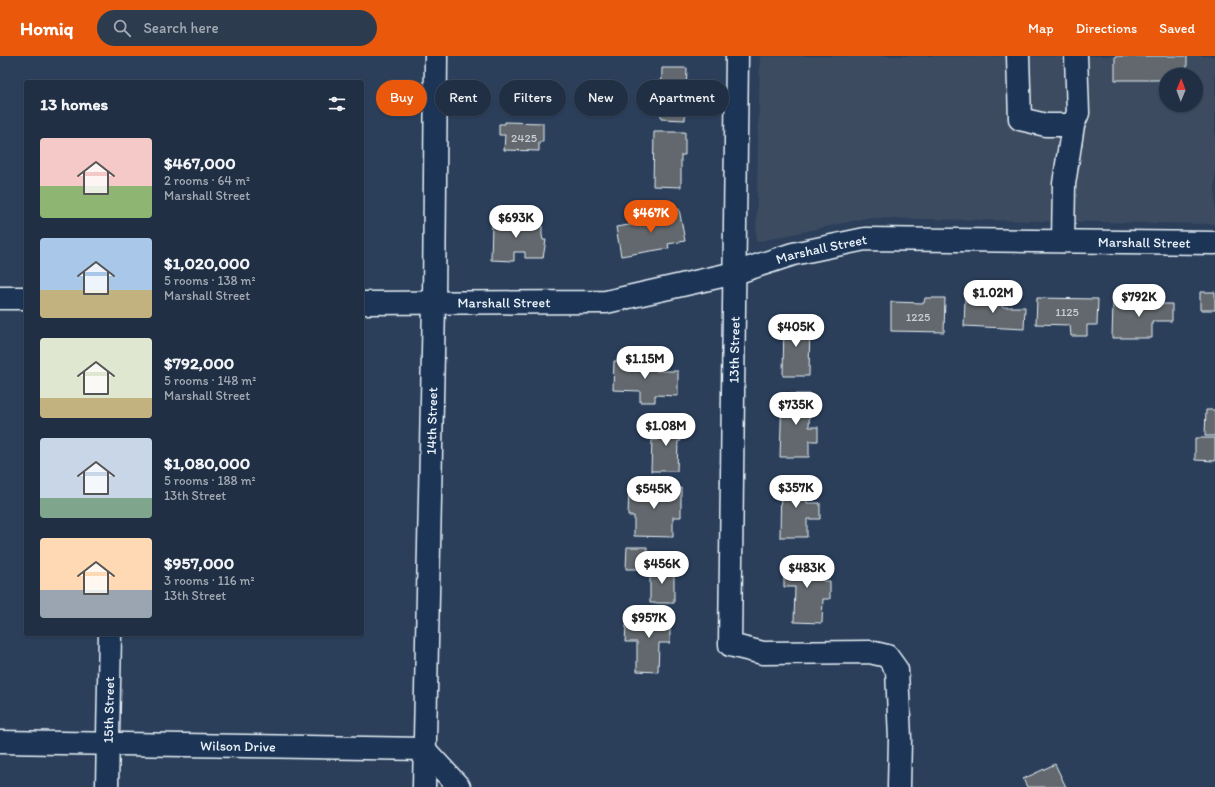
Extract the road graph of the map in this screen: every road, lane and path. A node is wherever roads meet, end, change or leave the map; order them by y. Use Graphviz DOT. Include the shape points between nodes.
graph roads {
  1 [pos="436,56"];
  2 [pos="737,56"];
  3 [pos="1018,56"];
  4 [pos="1076,56"];
  5 [pos="1073,125"];
  6 [pos="1063,241"];
  7 [pos="1215,243"];
  8 [pos="735,272"];
  9 [pos="0,298"];
  10 [pos="24,298"];
  11 [pos="364,303"];
  12 [pos="434,304"];
  13 [pos="110,636"];
  14 [pos="0,742"];
  15 [pos="108,743"];
  16 [pos="424,749"];
  17 [pos="107,787"];
  18 [pos="424,787"];
  19 [pos="459,787"];
  20 [pos="899,787"];
  1 -- 12 [label="street, 14th Street"];
  2 -- 8 [label="street, 13th Street"];
  3 -- 5 [label="street" via="1020,119 1046,126"];
  4 -- 5 [label="street" via="1078,112"];
  5 -- 6 [label="street" via="1064,184"];
  6 -- 7 [label="street, Marshall Street"];
  6 -- 8 [label="street, Marshall Street" via="865,239 793,254"];
  8 -- 12 [label="street, Marshall Street" via="606,302"];
  8 -- 20 [label="street, 13th Street" via="730,645 763,653 870,652 887,656 897,670"];
  9 -- 10 [label="street"];
  11 -- 12 [label="street, Marshall Street"];
  12 -- 16 [label="street, 14th Street"];
  13 -- 15 [label="street, 15th Street"];
  14 -- 15 [label="street, Wilson Drive"];
  15 -- 16 [label="street, Wilson Drive"];
  15 -- 17 [label="street, 15th Street"];
  16 -- 18 [label="street, 14th Street"];
  16 -- 19 [label="street"];
}
